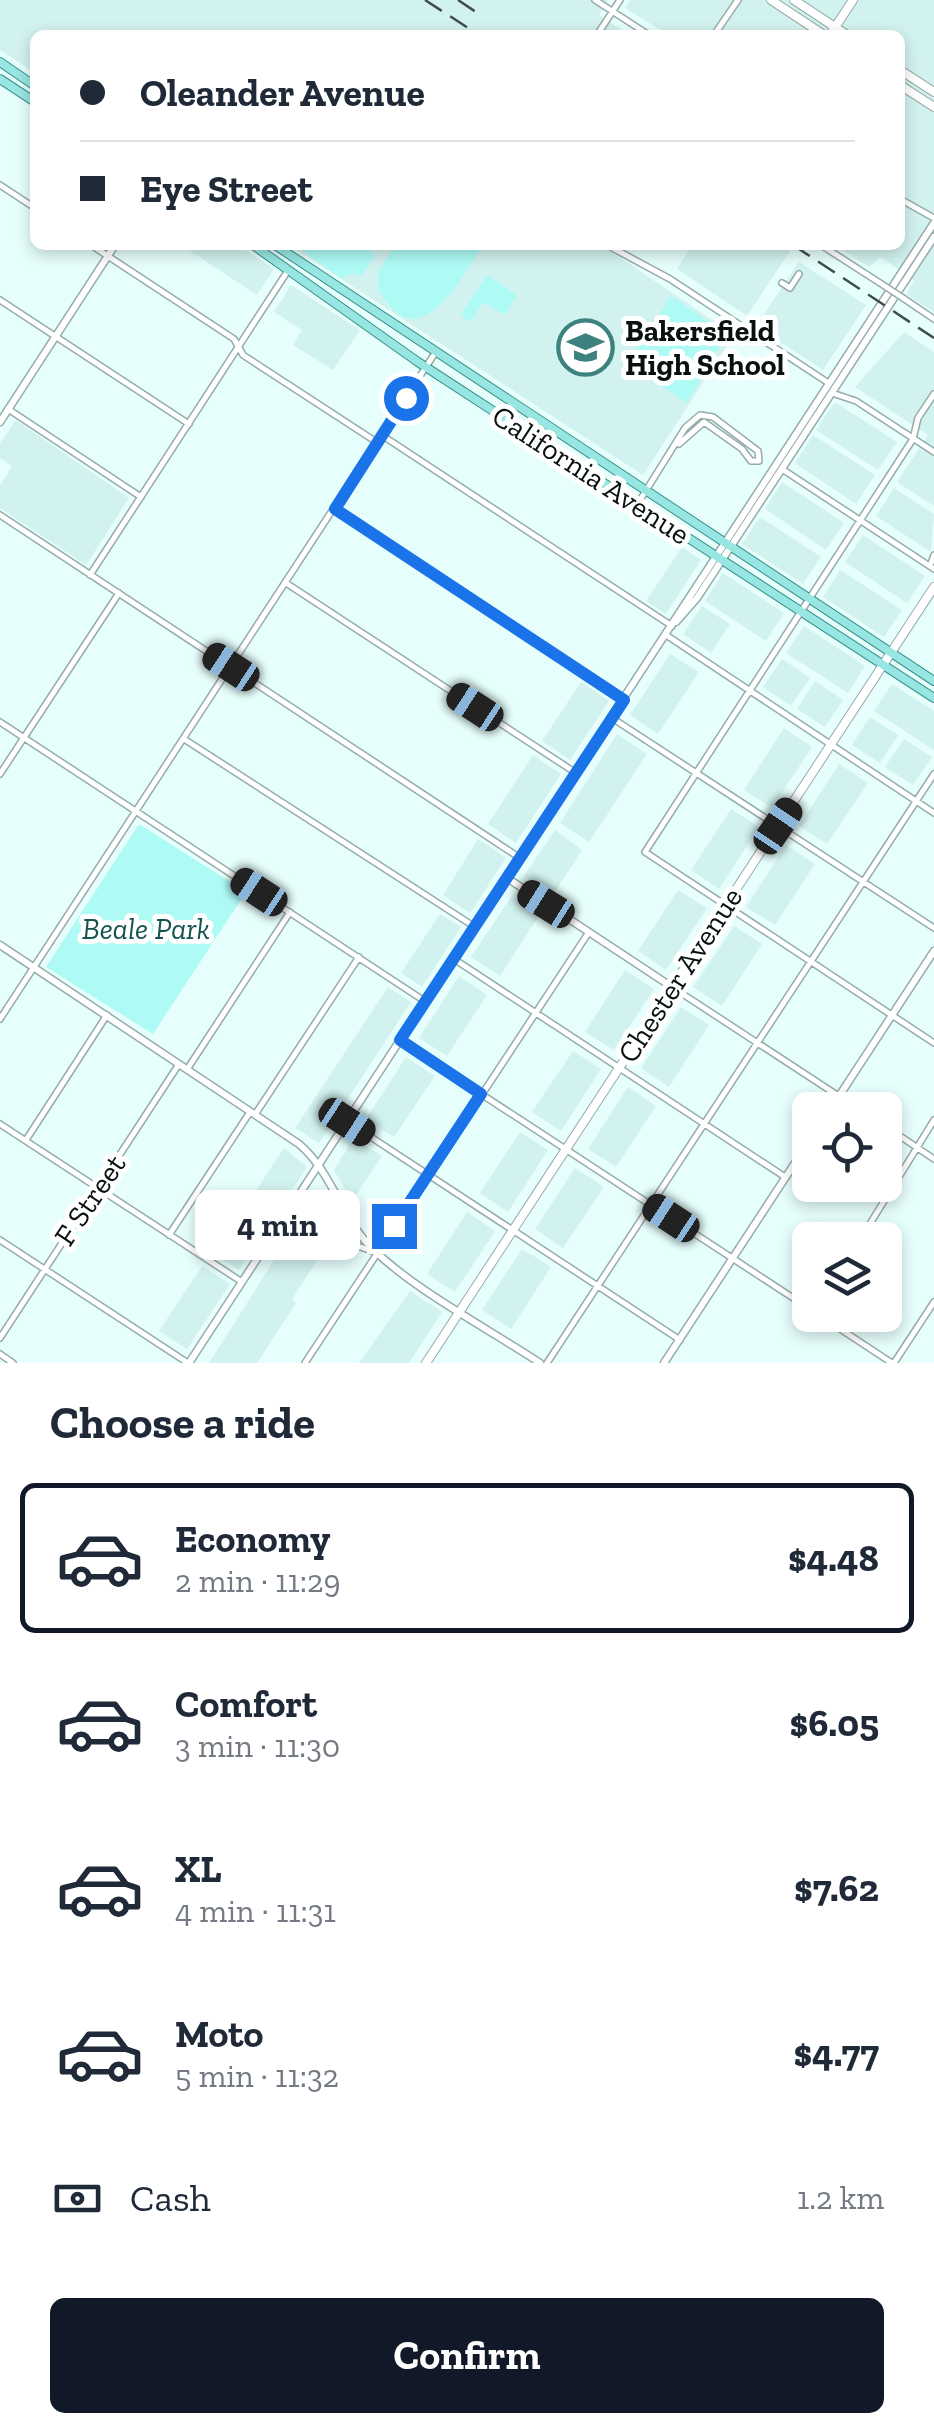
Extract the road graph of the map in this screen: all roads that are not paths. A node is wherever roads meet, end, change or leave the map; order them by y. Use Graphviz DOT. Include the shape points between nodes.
graph roads {
  1 [pos="595,0"];
  2 [pos="620,0"];
  3 [pos="738,0"];
  4 [pos="771,0"];
  5 [pos="794,0"];
  6 [pos="853,0"];
  7 [pos="612,12"];
  8 [pos="600,30"];
  9 [pos="641,30"];
  10 [pos="717,30"];
  11 [pos="826,30"];
  12 [pos="828,30"];
  13 [pos="831,30"];
  14 [pos="1,64"];
  15 [pos="905,73"];
  16 [pos="0,79"];
  17 [pos="30,83"];
  18 [pos="905,88"];
  19 [pos="934,92"];
  20 [pos="30,99"];
  21 [pos="934,108"];
  22 [pos="0,185"];
  23 [pos="905,202"];
  24 [pos="30,205"];
  25 [pos="918,211"];
  26 [pos="932,224"];
  27 [pos="934,237"];
  28 [pos="98,250"];
  29 [pos="112,250"];
  30 [pos="259,250"];
  31 [pos="282,250"];
  32 [pos="616,250"];
  33 [pos="829,250"];
  34 [pos="108,256"];
  35 [pos="287,272"];
  36 [pos="799,274"];
  37 [pos="782,283"];
  38 [pos="0,300"];
  39 [pos="934,319"];
  40 [pos="56,337"];
  41 [pos="238,347"];
  42 [pos="435,353"];
  43 [pos="426,367"];
  44 [pos="841,380"];
  45 [pos="827,382"];
  46 [pos="832,394"];
  47 [pos="934,394"];
  48 [pos="856,401"];
  49 [pos="3,416"];
  50 [pos="189,424"];
  51 [pos="811,426"];
  52 [pos="382,436"];
  53 [pos="914,439"];
  54 [pos="378,444"];
  55 [pos="676,445"];
  56 [pos="934,452"];
  57 [pos="774,464"];
  58 [pos="782,469"];
  59 [pos="646,491"];
  60 [pos="141,497"];
  61 [pos="637,505"];
  62 [pos="335,509"];
  63 [pos="0,515"];
  64 [pos="860,520"];
  65 [pos="727,544"];
  66 [pos="934,555"];
  67 [pos="717,558"];
  68 [pos="932,568"];
  69 [pos="90,574"];
  70 [pos="286,583"];
  71 [pos="934,587"];
  72 [pos="119,593"];
  73 [pos="809,598"];
  74 [pos="798,612"];
  75 [pos="672,626"];
  76 [pos="666,635"];
  77 [pos="891,652"];
  78 [pos="883,665"];
  79 [pos="231,667"];
  80 [pos="934,681"];
  81 [pos="749,690"];
  82 [pos="934,698"];
  83 [pos="624,700"];
  84 [pos="612,718"];
  85 [pos="0,722"];
  86 [pos="24,738"];
  87 [pos="184,739"];
  88 [pos="830,745"];
  89 [pos="695,772"];
  90 [pos="0,774"];
  91 [pos="576,774"];
  92 [pos="934,774"];
  93 [pos="916,801"];
  94 [pos="136,811"];
  95 [pos="934,813"];
  96 [pos="778,826"];
  97 [pos="520,858"];
  98 [pos="507,878"];
  99 [pos="863,882"];
  100 [pos="725,906"];
  101 [pos="290,912"];
  102 [pos="475,928"];
  103 [pos="934,928"];
  104 [pos="588,932"];
  105 [pos="0,945"];
  106 [pos="934,951"];
  107 [pos="359,957"];
  108 [pos="454,959"];
  109 [pos="810,962"];
  110 [pos="34,967"];
  111 [pos="672,987"];
  112 [pos="426,1002"];
  113 [pos="535,1012"];
  114 [pos="107,1015"];
  115 [pos="892,1015"];
  116 [pos="0,1019"];
  117 [pos="400,1040"];
  118 [pos="757,1042"];
  119 [pos="934,1043"];
  120 [pos="184,1066"];
  121 [pos="619,1068"];
  122 [pos="833,1092"];
  123 [pos="842,1092"];
  124 [pos="481,1094"];
  125 [pos="254,1112"];
  126 [pos="934,1120"];
  127 [pos="347,1122"];
  128 [pos="0,1124"];
  129 [pos="704,1124"];
  130 [pos="902,1138"];
  131 [pos="26,1140"];
  132 [pos="917,1148"];
  133 [pos="566,1149"];
  134 [pos="934,1159"];
  135 [pos="318,1166"];
  136 [pos="792,1168"];
  137 [pos="429,1176"];
  138 [pos="786,1177"];
  139 [pos="98,1188"];
  140 [pos="293,1205"];
  141 [pos="651,1205"];
  142 [pos="871,1222"];
  143 [pos="513,1231"];
  144 [pos="170,1235"];
  145 [pos="0,1240"];
  146 [pos="376,1252"];
  147 [pos="732,1258"];
  148 [pos="44,1269"];
  149 [pos="242,1282"];
  150 [pos="598,1286"];
  151 [pos="792,1297"];
  152 [pos="934,1302"];
  153 [pos="461,1310"];
  154 [pos="845,1332"];
  155 [pos="0,1338"];
  156 [pos="680,1340"];
  157 [pos="0,1354"];
  158 [pos="13,1363"];
  159 [pos="188,1363"];
  160 [pos="305,1363"];
  161 [pos="426,1363"];
  162 [pos="543,1363"];
  163 [pos="664,1363"];
  164 [pos="893,1363"];
  1 -- 7 [label="street"];
  2 -- 7 [label="street"];
  3 -- 10 [label="street"];
  4 -- 11 [label="main road"];
  5 -- 12 [label="main road"];
  6 -- 13 [label="main road"];
  7 -- 8 [label="street"];
  7 -- 9 [label="street"];
  14 -- 17 [label="main road"];
  15 -- 19 [label="main road"];
  16 -- 20 [label="main road"];
  18 -- 21 [label="main road"];
  22 -- 24 [label="street"];
  23 -- 25 [label="street"];
  25 -- 26 [label="street"];
  25 -- 26 [label="street"];
  26 -- 45 [label="street"];
  27 -- 44 [label="street"];
  28 -- 34 [label="street"];
  29 -- 34 [label="street"];
  30 -- 35 [label="main road, California Avenue"];
  31 -- 42 [label="main road, California Avenue"];
  32 -- 45 [label="street"];
  33 -- 39 [label="street, bridge"];
  34 -- 40 [label="street"];
  34 -- 41 [label="street"];
  35 -- 41 [label="street"];
  35 -- 43 [label="main road, California Avenue"];
  36 -- 37 [label="street" via="790,288"];
  38 -- 40 [label="street"];
  40 -- 49 [label="street"];
  40 -- 50 [label="street"];
  41 -- 50 [label="street"];
  41 -- 54 [label="street"];
  42 -- 43 [label="street"];
  42 -- 59 [label="main road, California Avenue"];
  43 -- 52 [label="street"];
  43 -- 61 [label="main road, California Avenue"];
  44 -- 46 [label="street"];
  44 -- 48 [label="street"];
  45 -- 51 [label="street"];
  45 -- 57 [label="street"];
  46 -- 48 [label="street"];
  46 -- 51 [label="street"];
  47 -- 53 [label="street"];
  48 -- 53 [label="street"];
  49 -- 60 [label="street"];
  50 -- 60 [label="street"];
  51 -- 58 [label="street"];
  52 -- 54 [label="street"];
  52 -- 75 [label="street"];
  53 -- 56 [label="street"];
  53 -- 64 [label="street"];
  54 -- 62 [label="street"];
  55 -- 55 [label="street" via="704,422 751,461 760,458 708,415 687,424"];
  55 -- 59 [label="street"];
  57 -- 58 [label="street"];
  57 -- 65 [label="street"];
  58 -- 64 [label="street"];
  58 -- 65 [label="street"];
  59 -- 61 [label="street"];
  59 -- 65 [label="main road, California Avenue"];
  60 -- 69 [label="street"];
  61 -- 67 [label="main road, California Avenue"];
  62 -- 70 [label="street"];
  62 -- 83 [label="street"];
  63 -- 69 [label="street"];
  64 -- 68 [label="street"];
  64 -- 73 [label="street"];
  65 -- 67 [label="street"];
  65 -- 73 [label="main road, California Avenue"];
  66 -- 68 [label="street"];
  67 -- 74 [label="main road, California Avenue"];
  67 -- 75 [label="street"];
  69 -- 72 [label="street"];
  70 -- 79 [label="street"];
  70 -- 91 [label="street"];
  71 -- 77 [label="main road, Chester Avenue"];
  72 -- 79 [label="street"];
  72 -- 86 [label="street"];
  73 -- 74 [label="street"];
  73 -- 77 [label="main road, California Avenue"];
  74 -- 78 [label="main road, California Avenue"];
  74 -- 81 [label="street"];
  75 -- 76 [label="street"];
  76 -- 81 [label="street"];
  76 -- 83 [label="street"];
  77 -- 78 [label="main road, Chester Avenue"];
  77 -- 80 [label="main road, California Avenue"];
  78 -- 82 [label="main road, California Avenue"];
  78 -- 88 [label="main road, Chester Avenue"];
  79 -- 87 [label="street"];
  79 -- 97 [label="street"];
  81 -- 88 [label="street"];
  81 -- 89 [label="street"];
  83 -- 84 [label="street"];
  84 -- 89 [label="street"];
  84 -- 91 [label="street"];
  85 -- 86 [label="street"];
  86 -- 90 [label="street"];
  86 -- 94 [label="street"];
  87 -- 94 [label="street"];
  87 -- 102 [label="street"];
  88 -- 93 [label="street"];
  88 -- 96 [label="main road, Chester Avenue"];
  89 -- 96 [label="street"];
  89 -- 100 [label="street" via="644,852"];
  91 -- 97 [label="street"];
  92 -- 93 [label="street"];
  93 -- 95 [label="street"];
  93 -- 99 [label="street"];
  94 -- 101 [label="street"];
  94 -- 110 [label="street"];
  96 -- 99 [label="street"];
  96 -- 100 [label="main road, Chester Avenue"];
  97 -- 98 [label="street"];
  98 -- 102 [label="street"];
  98 -- 104 [label="street"];
  99 -- 103 [label="street"];
  99 -- 109 [label="street"];
  100 -- 109 [label="street"];
  100 -- 111 [label="main road, Chester Avenue"];
  101 -- 107 [label="street"];
  101 -- 120 [label="street, F Street"];
  102 -- 108 [label="street"];
  104 -- 111 [label="street"];
  104 -- 113 [label="street"];
  105 -- 110 [label="street"];
  106 -- 115 [label="street"];
  107 -- 112 [label="street"];
  107 -- 125 [label="street"];
  108 -- 112 [label="street"];
  108 -- 113 [label="street"];
  109 -- 115 [label="street"];
  109 -- 118 [label="street"];
  110 -- 114 [label="street"];
  110 -- 116 [label="street"];
  111 -- 118 [label="street"];
  111 -- 121 [label="main road, Chester Avenue"];
  112 -- 117 [label="street"];
  113 -- 121 [label="street"];
  113 -- 124 [label="street"];
  114 -- 120 [label="street"];
  114 -- 131 [label="street"];
  115 -- 119 [label="street"];
  115 -- 123 [label="street"];
  117 -- 124 [label="street"];
  117 -- 127 [label="street"];
  118 -- 122 [label="street"];
  118 -- 129 [label="street"];
  120 -- 125 [label="street"];
  120 -- 139 [label="street, F Street"];
  121 -- 129 [label="street"];
  121 -- 133 [label="main road, Chester Avenue"];
  124 -- 133 [label="street"];
  124 -- 137 [label="street"];
  125 -- 135 [label="street" via="300,1144"];
  125 -- 144 [label="street"];
  126 -- 132 [label="street"];
  127 -- 135 [label="street"];
  127 -- 137 [label="street"];
  128 -- 131 [label="street"];
  129 -- 138 [label="street"];
  129 -- 141 [label="street"];
  130 -- 132 [label="street"];
  131 -- 139 [label="street"];
  132 -- 134 [label="street"];
  132 -- 142 [label="street"];
  133 -- 141 [label="street"];
  133 -- 143 [label="main road, Chester Avenue"];
  135 -- 140 [label="street"];
  135 -- 146 [label="street"];
  136 -- 138 [label="street"];
  137 -- 143 [label="street"];
  137 -- 146 [label="street"];
  138 -- 147 [label="street"];
  139 -- 144 [label="street"];
  139 -- 148 [label="street, F Street"];
  140 -- 146 [label="street"];
  140 -- 149 [label="street"];
  141 -- 147 [label="street"];
  141 -- 150 [label="street"];
  143 -- 150 [label="street"];
  143 -- 153 [label="main road, Chester Avenue"];
  144 -- 149 [label="street"];
  145 -- 148 [label="street"];
  146 -- 153 [label="street"];
  146 -- 160 [label="street"];
  147 -- 151 [label="street"];
  147 -- 156 [label="street"];
  148 -- 155 [label="street, F Street"];
  148 -- 159 [label="street"];
  149 -- 159 [label="street"];
  150 -- 156 [label="street"];
  150 -- 162 [label="street"];
  152 -- 164 [label="street"];
  153 -- 161 [label="main road, Chester Avenue"];
  153 -- 162 [label="street"];
  154 -- 164 [label="street"];
  156 -- 163 [label="street"];
  157 -- 158 [label="street"];
}
